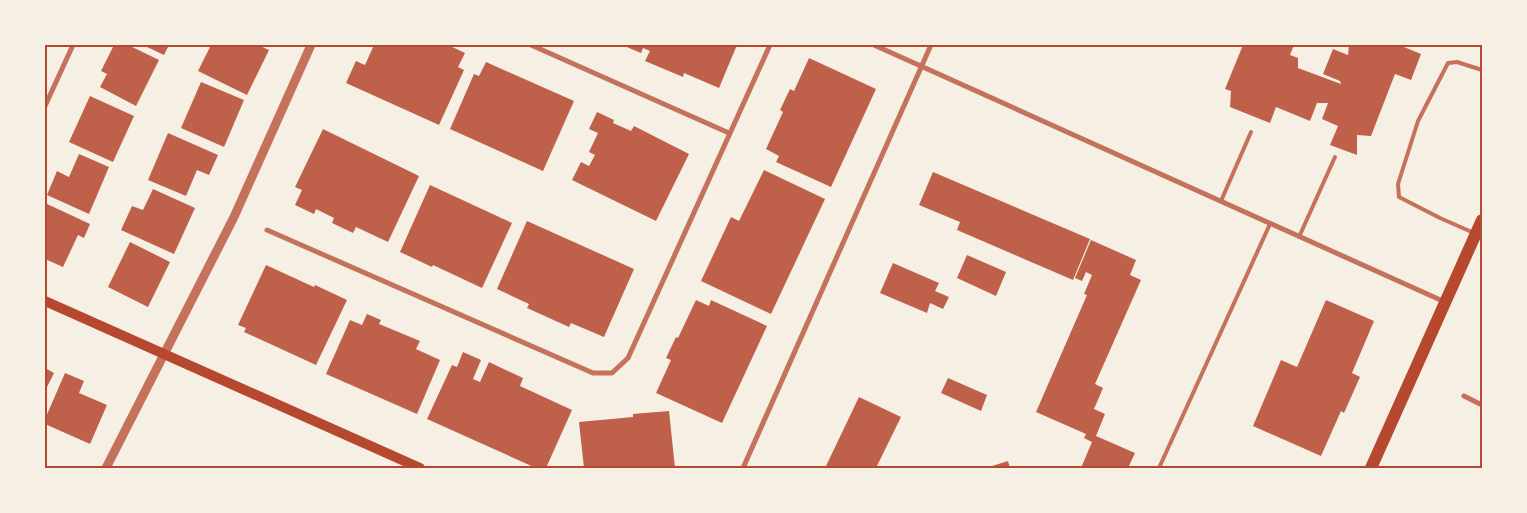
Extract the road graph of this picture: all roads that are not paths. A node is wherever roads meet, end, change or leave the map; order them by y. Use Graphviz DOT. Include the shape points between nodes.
graph roads {
  1 [pos="73,45"];
  2 [pos="311,45"];
  3 [pos="531,45"];
  4 [pos="770,45"];
  5 [pos="874,45"];
  6 [pos="931,45"];
  7 [pos="921,66"];
  8 [pos="1482,70"];
  9 [pos="45,106"];
  10 [pos="1251,132"];
  11 [pos="729,133"];
  12 [pos="1335,157"];
  13 [pos="1221,202"];
  14 [pos="1482,220"];
  15 [pos="1270,224"];
  16 [pos="267,230"];
  17 [pos="1476,234"];
  18 [pos="1299,236"];
  19 [pos="45,301"];
  20 [pos="1445,302"];
  21 [pos="164,354"];
  22 [pos="1464,396"];
  23 [pos="1482,405"];
  24 [pos="106,468"];
  25 [pos="420,468"];
  26 [pos="743,468"];
  27 [pos="1159,468"];
  28 [pos="1371,468"];
  1 -- 9 [label="street"];
  2 -- 21 [label="street" via="234,217"];
  3 -- 11 [label="street"];
  4 -- 11 [label="street"];
  5 -- 7 [label="street"];
  6 -- 7 [label="street"];
  7 -- 13 [label="street"];
  7 -- 26 [label="street"];
  8 -- 17 [label="lane" via="1458,62 1448,63 1418,121 1398,184 1399,197"];
  10 -- 13 [label="lane"];
  11 -- 16 [label="street" via="628,358 612,373 593,373"];
  12 -- 18 [label="lane"];
  13 -- 15 [label="street"];
  14 -- 17 [label="main road"];
  15 -- 18 [label="street"];
  15 -- 27 [label="lane"];
  17 -- 20 [label="main road"];
  18 -- 20 [label="street"];
  19 -- 21 [label="main road"];
  20 -- 28 [label="main road"];
  21 -- 24 [label="street"];
  21 -- 25 [label="main road"];
  22 -- 23 [label="street"];
}
